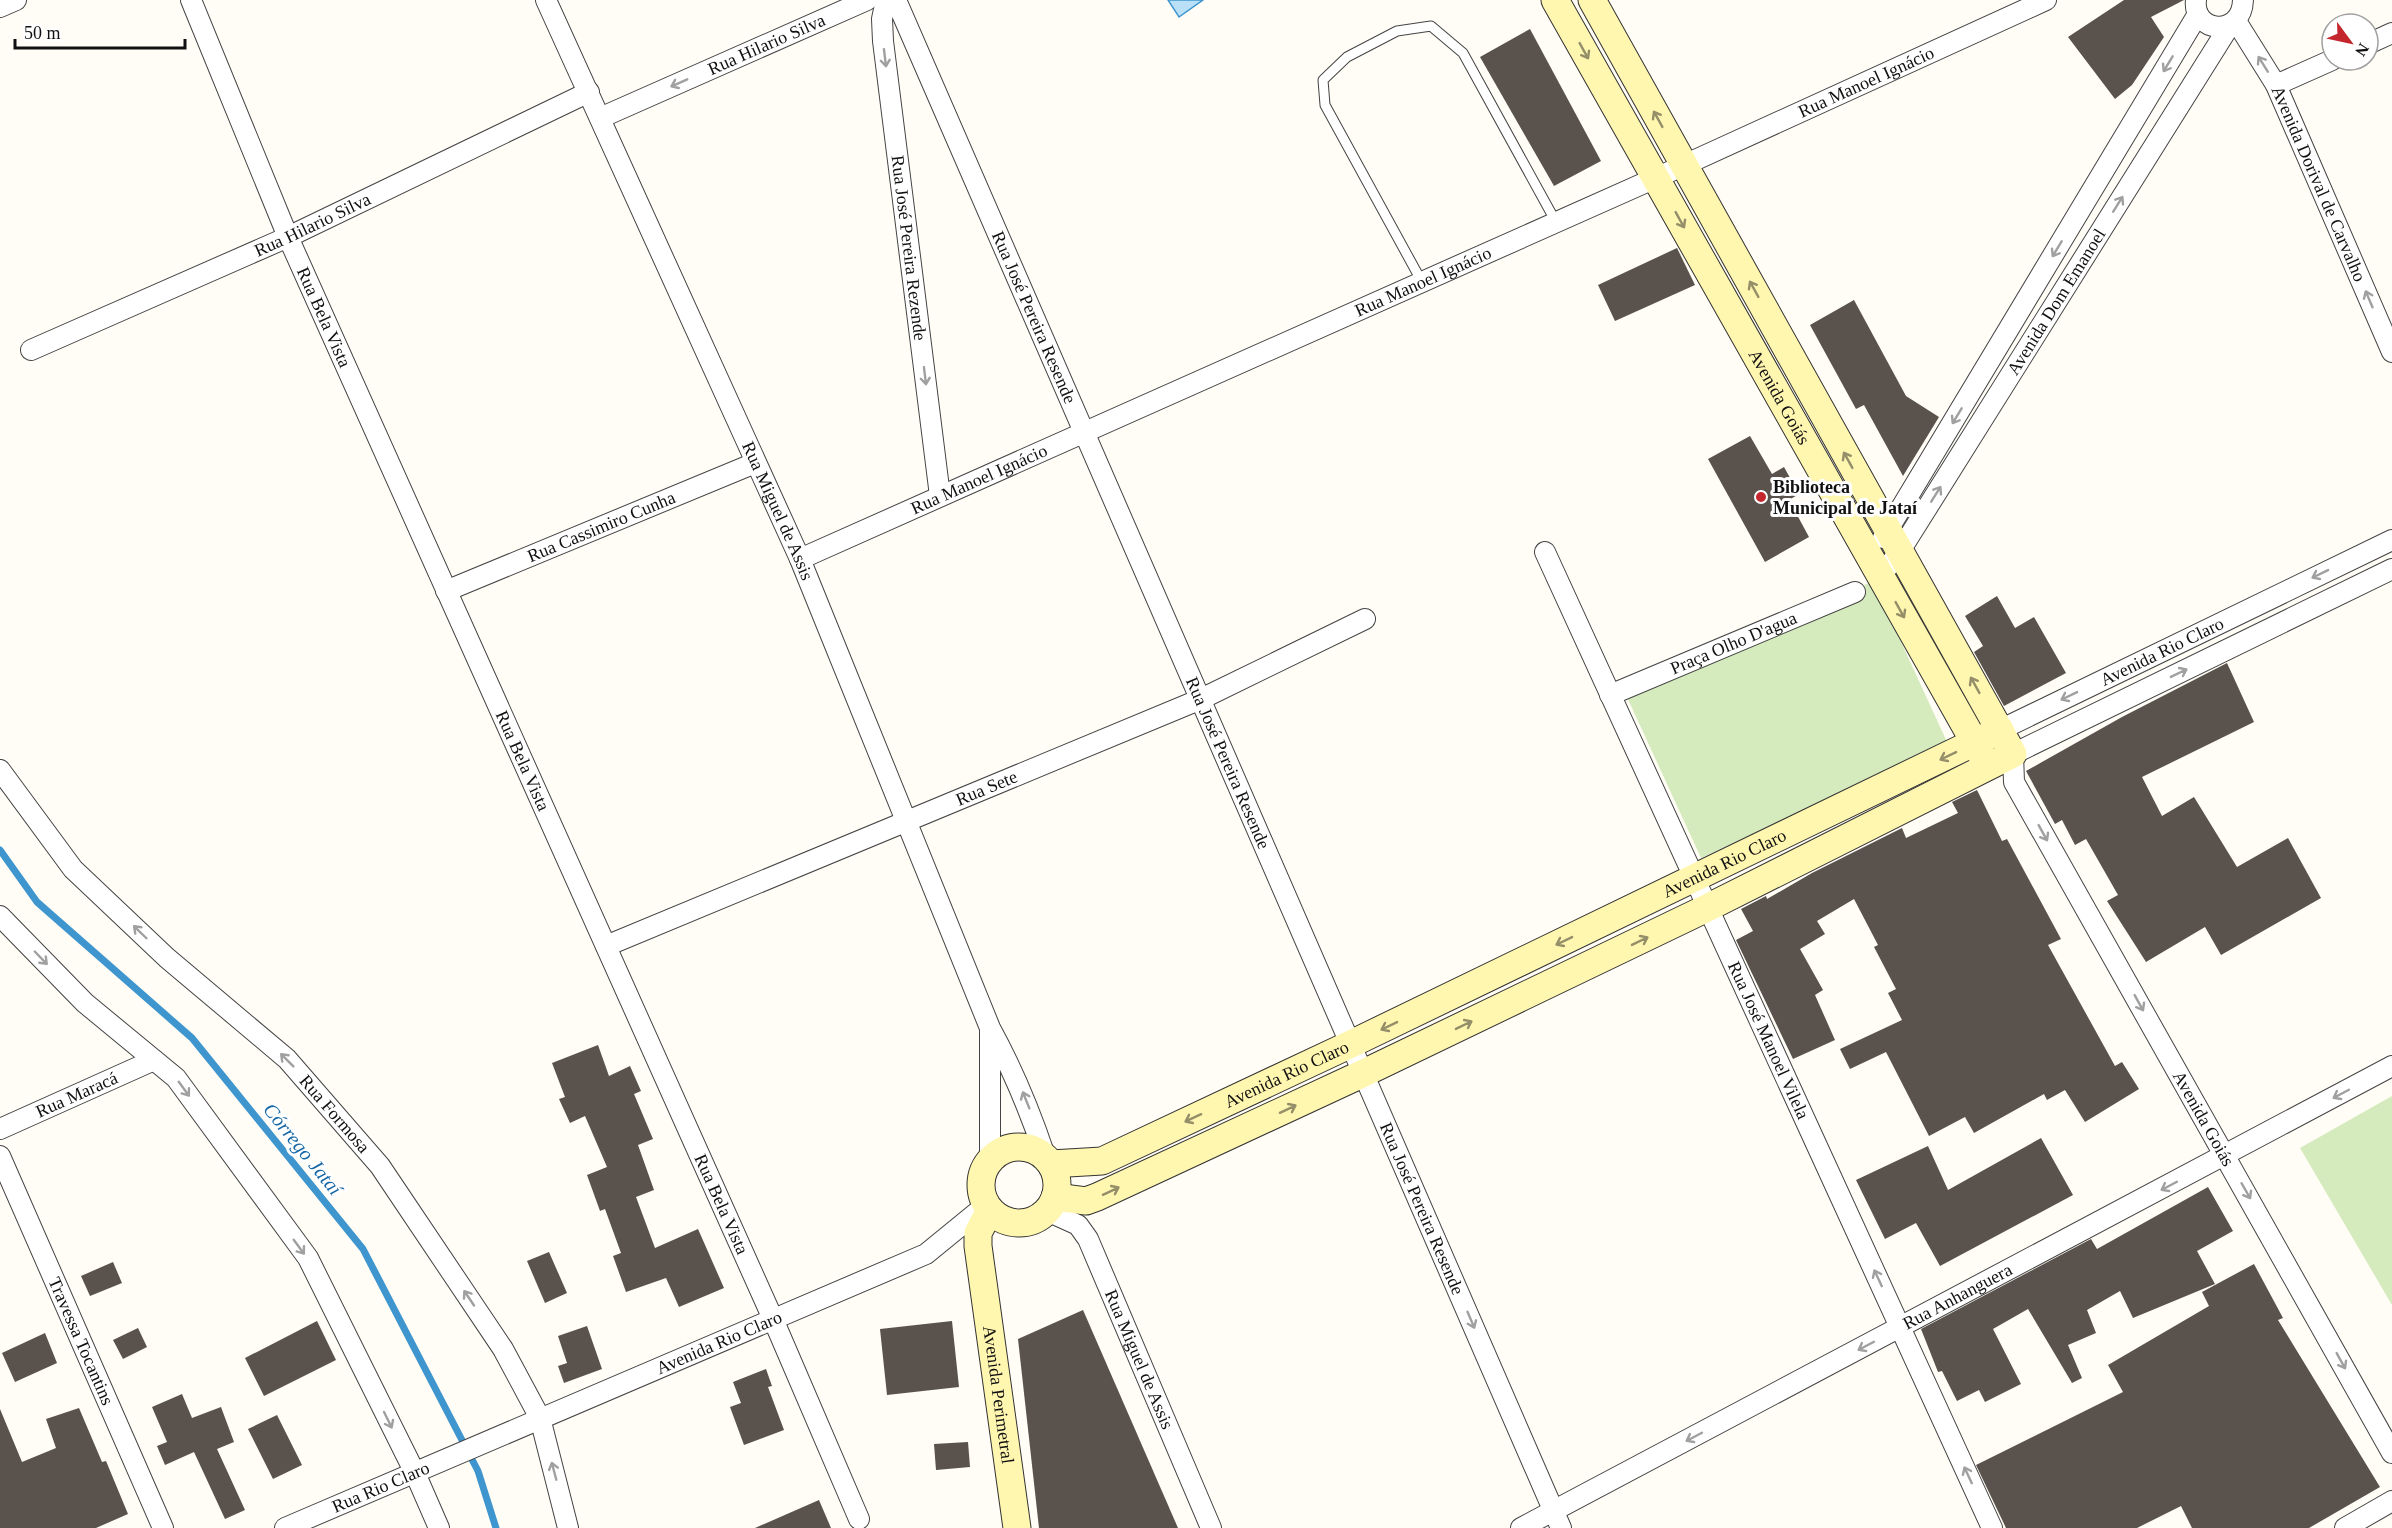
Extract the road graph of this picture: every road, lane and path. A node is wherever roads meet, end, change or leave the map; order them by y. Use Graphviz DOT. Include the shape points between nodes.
graph roads {
  1 [pos="16,0"];
  2 [pos="191,0"];
  3 [pos="546,0"];
  4 [pos="867,0"];
  5 [pos="886,0"];
  6 [pos="896,0"];
  7 [pos="1555,0"];
  8 [pos="1592,0"];
  9 [pos="2046,0"];
  10 [pos="2244,0"];
  11 [pos="0,7"];
  12 [pos="2197,7"];
  13 [pos="2233,23"];
  14 [pos="2320,65"];
  15 [pos="2276,85"];
  16 [pos="589,92"];
  17 [pos="600,118"];
  18 [pos="1684,165"];
  19 [pos="1656,177"];
  20 [pos="1556,222"];
  21 [pos="288,237"];
  22 [pos="1422,282"];
  23 [pos="1786,346"];
  24 [pos="32,350"];
  25 [pos="2392,352"];
  26 [pos="1760,361"];
  27 [pos="1084,432"];
  28 [pos="756,464"];
  29 [pos="940,496"];
  30 [pos="2392,540"];
  31 [pos="1894,541"];
  32 [pos="1545,552"];
  33 [pos="800,558"];
  34 [pos="2345,562"];
  35 [pos="1874,568"];
  36 [pos="2392,569"];
  37 [pos="2356,587"];
  38 [pos="446,591"];
  39 [pos="1855,592"];
  40 [pos="1365,619"];
  41 [pos="2130,666"];
  42 [pos="2143,691"];
  43 [pos="1610,695"];
  44 [pos="1201,699"];
  45 [pos="2000,730"];
  46 [pos="1975,743"];
  47 [pos="2013,754"];
  48 [pos="1988,767"];
  49 [pos="0,770"];
  50 [pos="2014,782"];
  51 [pos="907,823"];
  52 [pos="1693,879"];
  53 [pos="1707,908"];
  54 [pos="0,916"];
  55 [pos="606,946"];
  56 [pos="990,1029"];
  57 [pos="1351,1044"];
  58 [pos="154,1060"];
  59 [pos="2392,1066"];
  60 [pos="1364,1073"];
  61 [pos="1229,1102"];
  62 [pos="0,1129"];
  63 [pos="1241,1130"];
  64 [pos="0,1156"];
  65 [pos="2225,1156"];
  66 [pos="990,1159"];
  67 [pos="1048,1160"];
  68 [pos="1051,1204"];
  69 [pos="995,1212"];
  70 [pos="772,1319"];
  71 [pos="1901,1328"];
  72 [pos="540,1418"];
  73 [pos="2392,1453"];
  74 [pos="441,1461"];
  75 [pos="415,1473"];
  76 [pos="2392,1501"];
  77 [pos="859,1519"];
  78 [pos="1557,1520"];
  79 [pos="162,1528"];
  80 [pos="285,1528"];
  81 [pos="439,1528"];
  82 [pos="568,1528"];
  83 [pos="1017,1528"];
  84 [pos="1211,1528"];
  85 [pos="1521,1528"];
  86 [pos="1992,1528"];
  87 [pos="2344,1528"];
  1 -- 11 [label="street"];
  2 -- 21 [label="street, Rua Bela Vista"];
  3 -- 16 [label="street, Rua Miguel de Assis"];
  4 -- 17 [label="street, Rua Hilario Silva, one-way"];
  5 -- 29 [label="street, Rua José Pereira Rezende, one-way" via="883,41"];
  6 -- 27 [label="street, Rua José Pereira Resende"];
  7 -- 19 [label="main road, Avenida Goiás, one-way"];
  18 -- 8 [label="main road, Avenida Goiás, one-way"];
  9 -- 18 [label="street, Rua Manoel Ignácio"];
  10 -- 13 [label="street, Avenida Dom Emanoel"];
  12 -- 13 [label="street" via="2207,24 2215,27"];
  12 -- 31 [label="street, Avenida Dom Emanoel, one-way"];
  15 -- 13 [label="street, Avenida Dorival de Carvalho, one-way"];
  31 -- 13 [label="street, Avenida Dom Emanoel, one-way"];
  14 -- 15 [label="street"];
  25 -- 15 [label="street, Avenida Dorival de Carvalho, one-way"];
  16 -- 17 [label="street, Rua Miguel de Assis"];
  16 -- 21 [label="street, Rua Hilario Silva"];
  17 -- 28 [label="street, Rua Miguel de Assis"];
  18 -- 19 [label="street, Rua Manoel Ignácio"];
  23 -- 18 [label="main road, Avenida Goiás, one-way"];
  19 -- 20 [label="street, Rua Manoel Ignácio"];
  19 -- 26 [label="main road, Avenida Goiás, one-way"];
  20 -- 22 [label="street, Rua Manoel Ignácio"];
  20 -- 22 [label="lane" via="1463,53 1431,26 1397,31 1347,57 1323,80 1325,105"];
  21 -- 24 [label="street, Rua Hilario Silva"];
  21 -- 38 [label="street, Rua Bela Vista"];
  22 -- 27 [label="street, Rua Manoel Ignácio"];
  23 -- 26 [label="main road"];
  31 -- 23 [label="main road, Avenida Goiás, one-way"];
  26 -- 35 [label="main road, Avenida Goiás"];
  27 -- 29 [label="street, Rua Manoel Ignácio"];
  27 -- 44 [label="street, Rua José Pereira Resende"];
  28 -- 33 [label="street, Rua Miguel de Assis"];
  28 -- 38 [label="street, Rua Cassimiro Cunha"];
  29 -- 33 [label="street, Rua Manoel Ignácio"];
  30 -- 34 [label="street, Avenida Rio Claro"];
  31 -- 35 [label="street, Avenida Dom Emanoel"];
  45 -- 31 [label="main road, Avenida Goiás, one-way"];
  32 -- 43 [label="street, Rua José Manoel Vilela"];
  33 -- 51 [label="street, Rua Miguel de Assis"];
  34 -- 37 [label="street"];
  34 -- 41 [label="street, Avenida Rio Claro, one-way"];
  35 -- 46 [label="main road, Avenida Goiás, one-way"];
  36 -- 37 [label="street, Avenida Rio Claro"];
  42 -- 37 [label="street, Avenida Rio Claro, one-way"];
  38 -- 55 [label="street, Rua Bela Vista"];
  39 -- 43 [label="street, Praça Olho D'agua"];
  40 -- 44 [label="street, Rua Sete"];
  41 -- 42 [label="street"];
  41 -- 45 [label="street, Avenida Rio Claro, one-way"];
  42 -- 47 [label="street, Avenida Rio Claro"];
  43 -- 52 [label="street, Rua José Manoel Vilela"];
  44 -- 51 [label="street, Rua Sete"];
  44 -- 57 [label="street, Rua José Pereira Resende"];
  45 -- 46 [label="main road, Avenida Rio Claro"];
  45 -- 47 [label="main road, Avenida Goiás"];
  46 -- 48 [label="main road, Avenida Goiás"];
  46 -- 52 [label="main road, Avenida Rio Claro, one-way"];
  47 -- 48 [label="main road, Avenida Rio Claro"];
  47 -- 50 [label="street, Avenida Goiás"];
  48 -- 50 [label="street"];
  48 -- 53 [label="main road, Avenida Rio Claro"];
  72 -- 49 [label="street, Rua Formosa, one-way" via="503,1349 380,1166 287,1059 167,958 73,868"];
  50 -- 65 [label="street, Avenida Goiás, one-way"];
  51 -- 55 [label="street, Rua Sete"];
  51 -- 56 [label="street, Rua Miguel de Assis"];
  52 -- 53 [label="street, Rua José Manoel Vilela"];
  52 -- 57 [label="main road, Avenida Rio Claro, one-way"];
  60 -- 53 [label="main road, Avenida Rio Claro, one-way"];
  71 -- 53 [label="street, Rua José Manoel Vilela, one-way"];
  54 -- 58 [label="street, one-way" via="85,1003"];
  55 -- 70 [label="street, Rua Bela Vista"];
  56 -- 66 [label="street, Rua Miguel de Assis"];
  67 -- 56 [label="street, Rua Miguel de Assis, one-way" via="1029,1106"];
  57 -- 60 [label="street, Rua José Pereira Resende"];
  57 -- 61 [label="main road, Avenida Rio Claro"];
  58 -- 62 [label="street, Rua Maracá"];
  58 -- 75 [label="street, one-way" via="176,1078 308,1258"];
  59 -- 65 [label="street, Rua Anhanguera, one-way"];
  63 -- 60 [label="main road, Avenida Rio Claro, one-way"];
  60 -- 78 [label="street, Rua José Pereira Resende, one-way"];
  61 -- 63 [label="main road"];
  61 -- 67 [label="main road, Avenida Rio Claro, one-way" via="1102,1161"];
  68 -- 63 [label="main road, Avenida Rio Claro, one-way" via="1097,1197"];
  64 -- 79 [label="street, Travessa Tocantins"];
  65 -- 71 [label="street, Rua Anhanguera, one-way"];
  65 -- 73 [label="street, Avenida Goiás, one-way"];
  66 -- 67 [label="main road" via="1017,1147 1034,1150"];
  66 -- 69 [label="main road" via="981,1179 981,1190"];
  67 -- 68 [label="main road" via="1057,1182"];
  68 -- 69 [label="main road" via="1029,1222"];
  68 -- 84 [label="street, Rua Miguel de Assis" via="1078,1225 1088,1239"];
  69 -- 70 [label="street, Avenida Rio Claro" via="926,1254"];
  69 -- 83 [label="main road, Avenida Perimetral" via="978,1233"];
  70 -- 72 [label="street, Avenida Rio Claro"];
  70 -- 77 [label="street, Rua Bela Vista"];
  71 -- 78 [label="street, Rua Anhanguera, one-way"];
  86 -- 71 [label="street, Rua José Manoel Vilela, one-way"];
  72 -- 74 [label="street, Avenida Rio Claro"];
  82 -- 72 [label="street, Rua Formosa, one-way"];
  74 -- 75 [label="street, Rua Rio Claro"];
  75 -- 80 [label="street, Rua Rio Claro"];
  75 -- 81 [label="street"];
  76 -- 87 [label="street"];
  78 -- 85 [label="street, Rua Anhanguera"];
}
